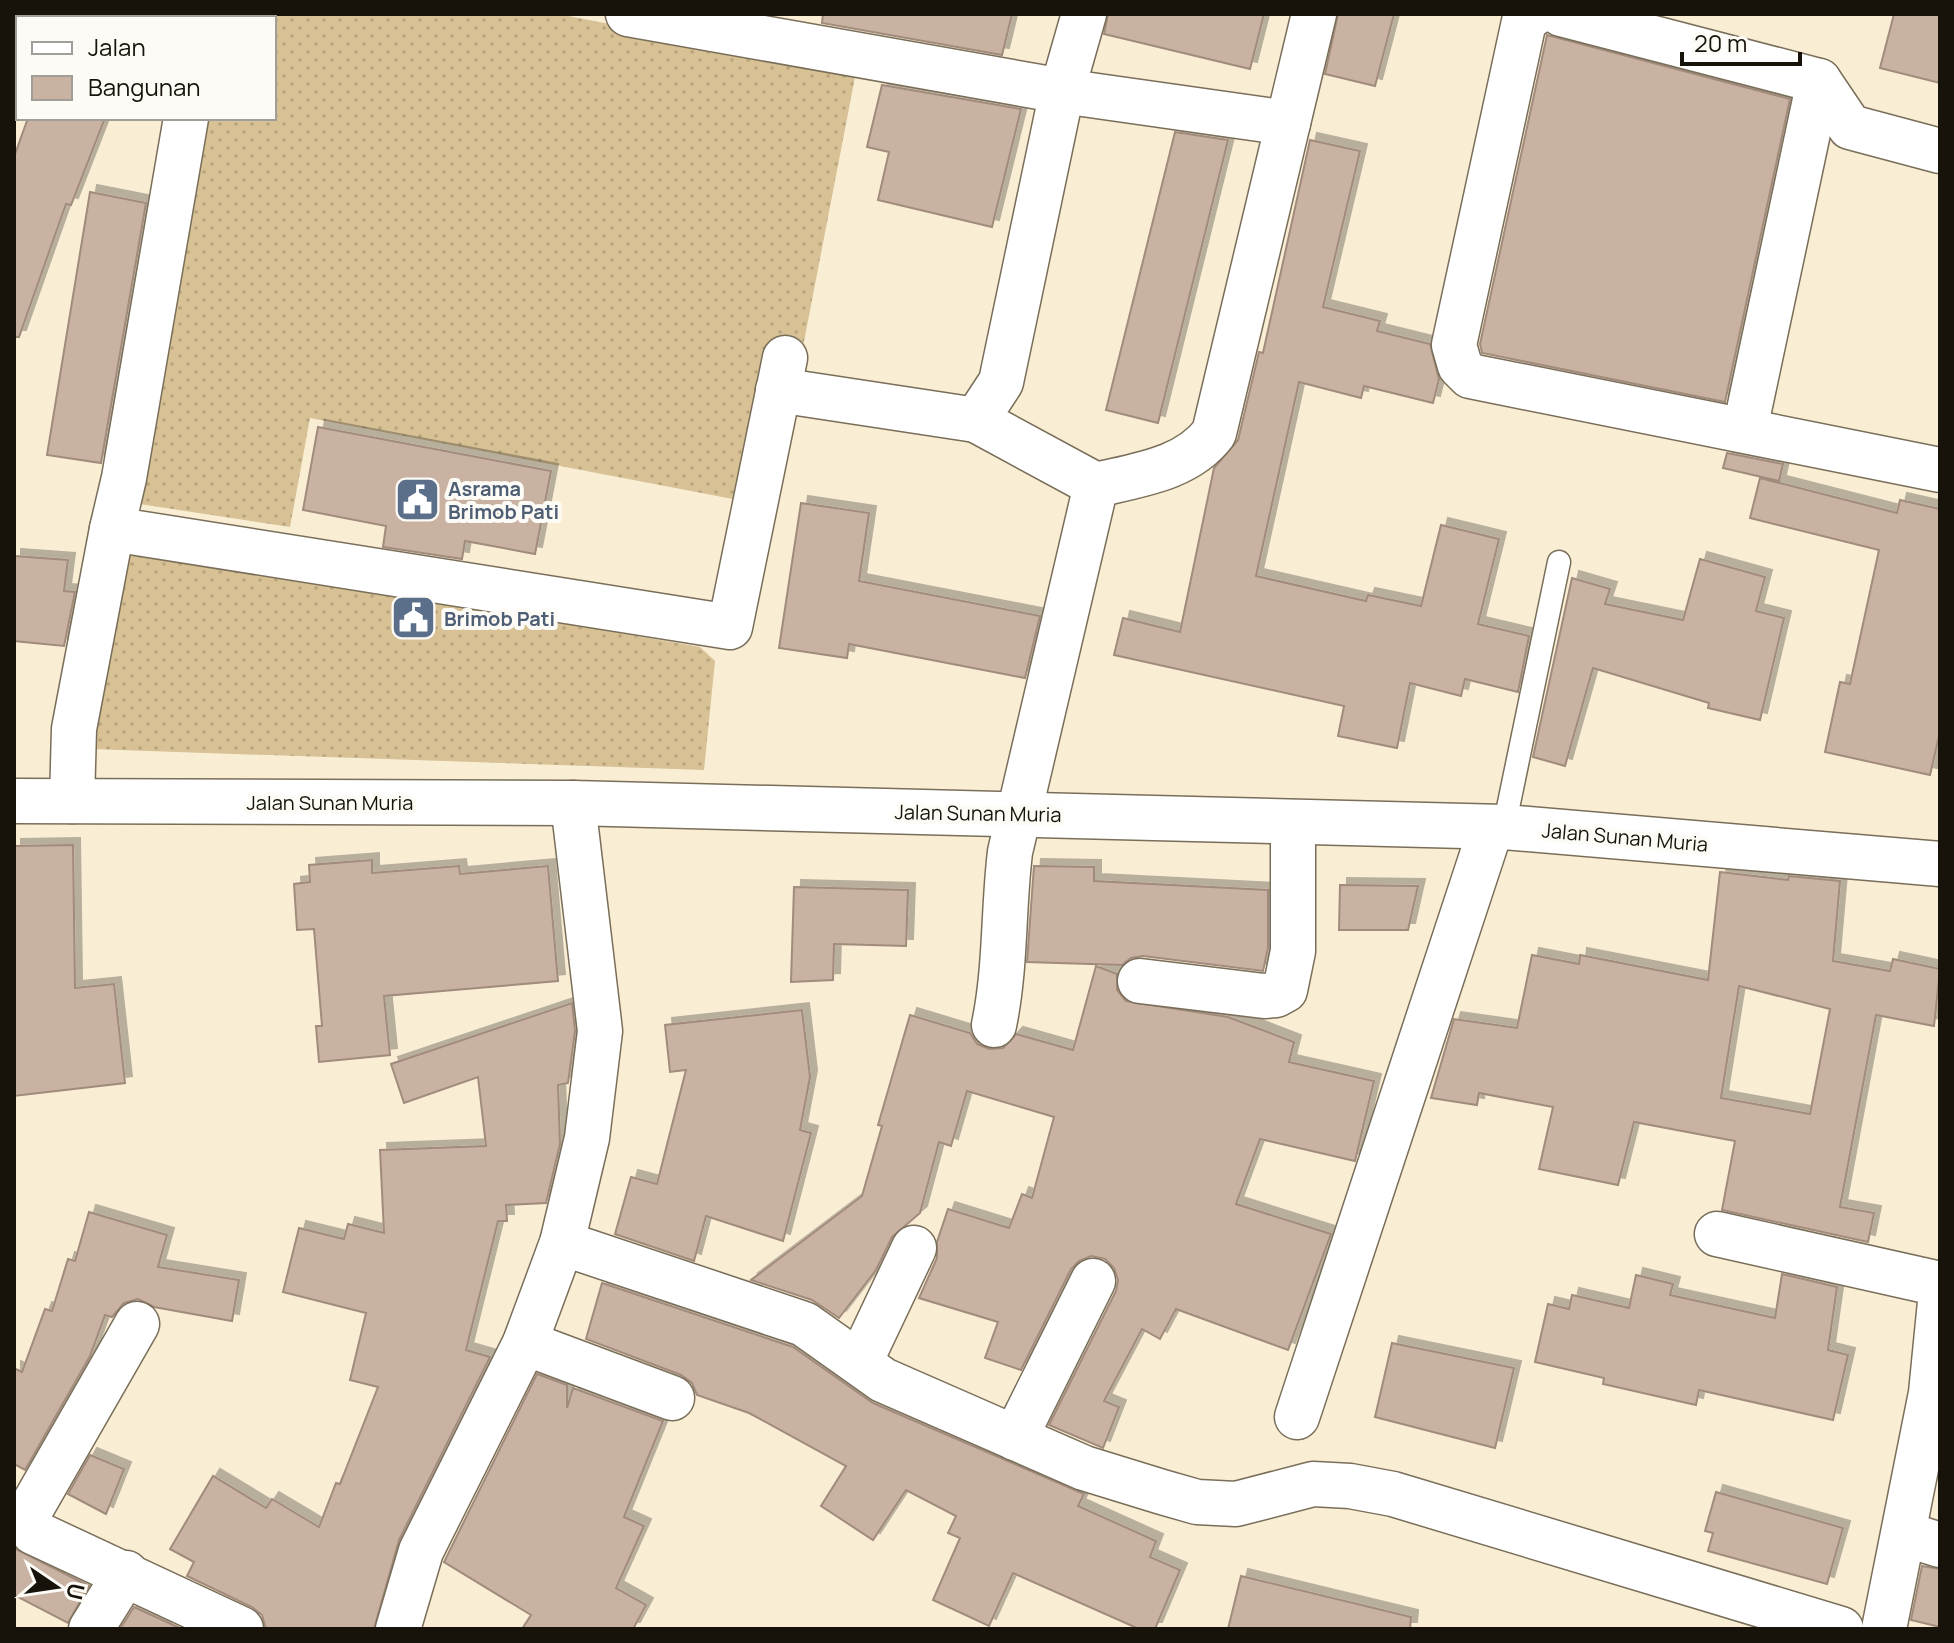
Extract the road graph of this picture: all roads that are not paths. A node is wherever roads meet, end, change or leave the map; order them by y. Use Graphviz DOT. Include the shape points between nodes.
graph roads {
  1 [pos="628,14"];
  2 [pos="1084,14"];
  3 [pos="1314,14"];
  4 [pos="1534,14"];
  5 [pos="1561,14"];
  6 [pos="1819,81"];
  7 [pos="1062,91"];
  8 [pos="186,120"];
  9 [pos="1288,123"];
  10 [pos="1940,151"];
  11 [pos="976,420"];
  12 [pos="1745,429"];
  13 [pos="1940,470"];
  14 [pos="1096,485"];
  15 [pos="112,529"];
  16 [pos="1559,562"];
  17 [pos="14,801"];
  18 [pos="72,801"];
  19 [pos="573,803"];
  20 [pos="1020,814"];
  21 [pos="1293,822"];
  22 [pos="1498,828"];
  23 [pos="1940,864"];
  24 [pos="1140,981"];
  25 [pos="994,1025"];
  26 [pos="1717,1234"];
  27 [pos="562,1243"];
  28 [pos="914,1248"];
  29 [pos="1093,1281"];
  30 [pos="1940,1284"];
  31 [pos="1940,1302"];
  32 [pos="137,1324"];
  33 [pos="525,1343"];
  34 [pos="860,1362"];
  35 [pos="1935,1394"];
  36 [pos="672,1398"];
  37 [pos="1297,1417"];
  38 [pos="1015,1438"];
  39 [pos="1923,1540"];
  40 [pos="126,1573"];
  41 [pos="91,1629"];
  42 [pos="241,1629"];
  43 [pos="398,1629"];
  44 [pos="1841,1629"];
  45 [pos="1884,1629"];
  1 -- 7 [label="street"];
  2 -- 7 [label="street"];
  3 -- 9 [label="street"];
  4 -- 12 [label="street" via="1525,17 1454,345 1460,366 1470,376"];
  5 -- 6 [label="street"];
  6 -- 10 [label="street" via="1850,127"];
  6 -- 12 [label="street"];
  7 -- 9 [label="street"];
  7 -- 11 [label="street" via="1001,382"];
  8 -- 15 [label="street"];
  9 -- 14 [label="street" via="1214,433 1201,452 1182,462"];
  11 -- 14 [label="street"];
  11 -- 15 [label="street" via="781,374 730,627"];
  12 -- 13 [label="street"];
  14 -- 20 [label="street"];
  15 -- 18 [label="street" via="74,729"];
  16 -- 22 [label="lane"];
  17 -- 18 [label="street, Jalan Sunan Muria"];
  18 -- 19 [label="street, Jalan Sunan Muria"];
  19 -- 20 [label="street, Jalan Sunan Muria"];
  19 -- 27 [label="street" via="600,1031 587,1138"];
  20 -- 21 [label="street, Jalan Sunan Muria"];
  20 -- 25 [label="street" via="1005,896 1004,978"];
  21 -- 22 [label="street, Jalan Sunan Muria"];
  21 -- 24 [label="street" via="1293,951 1285,990 1264,996"];
  22 -- 23 [label="street, Jalan Sunan Muria"];
  22 -- 37 [label="street"];
  26 -- 30 [label="street"];
  27 -- 33 [label="street"];
  27 -- 34 [label="street" via="804,1324"];
  28 -- 34 [label="street"];
  29 -- 38 [label="street"];
  31 -- 35 [label="street"];
  32 -- 40 [label="street" via="27,1523 33,1532"];
  33 -- 36 [label="street"];
  33 -- 43 [label="street" via="421,1551"];
  34 -- 38 [label="street" via="883,1380"];
  35 -- 39 [label="street"];
  38 -- 44 [label="street" via="1084,1468 1197,1502 1236,1504 1313,1484 1393,1494"];
  39 -- 45 [label="street"];
  40 -- 41 [label="street"];
  40 -- 42 [label="street"];
}
